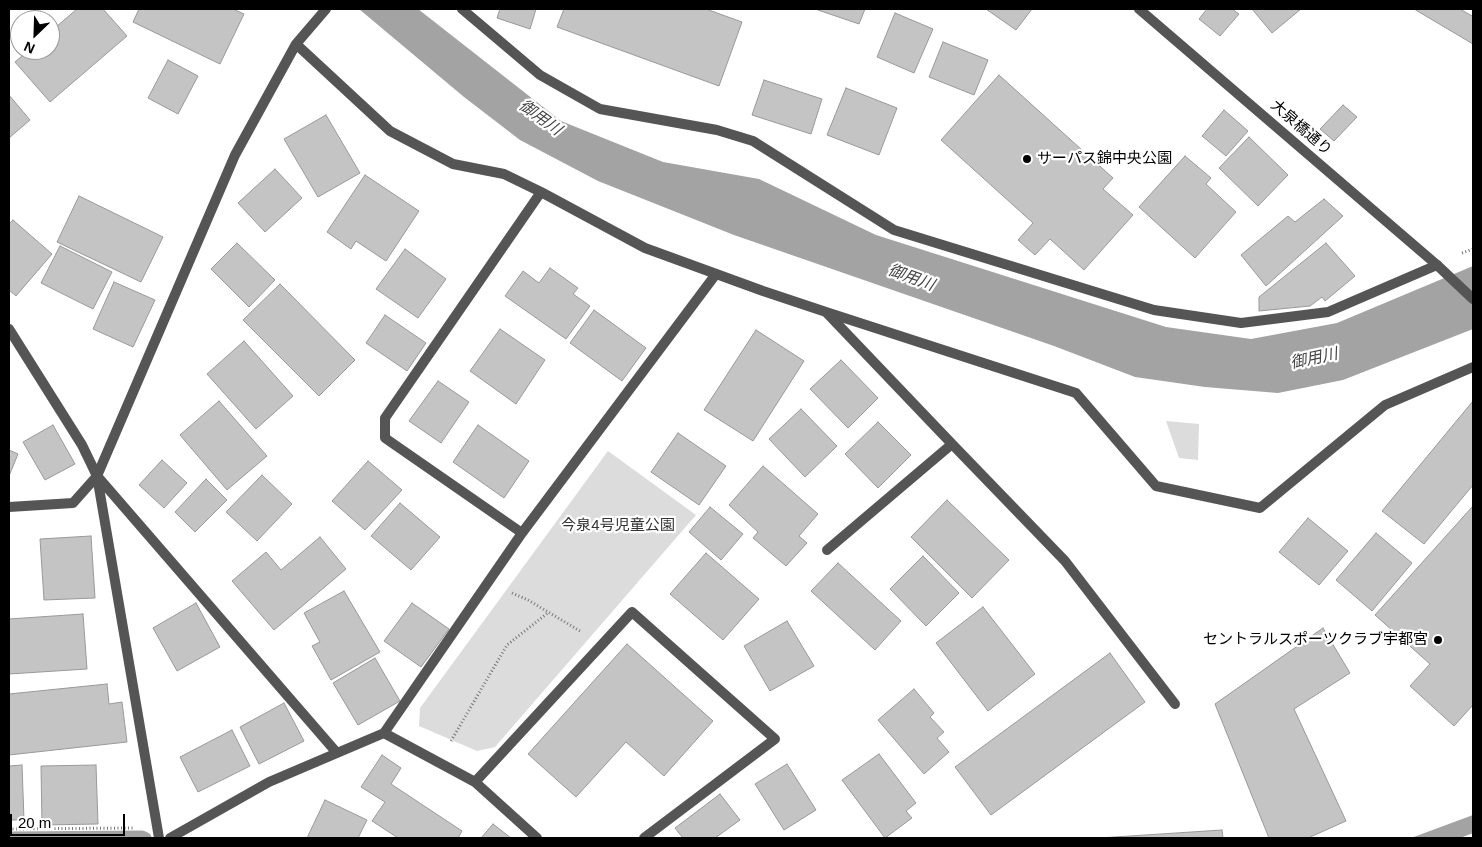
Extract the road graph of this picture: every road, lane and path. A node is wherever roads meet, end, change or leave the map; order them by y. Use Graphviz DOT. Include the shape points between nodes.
graph roads {
  1 [pos="326,9"];
  2 [pos="462,9"];
  3 [pos="1139,9"];
  4 [pos="296,44"];
  5 [pos="542,192"];
  6 [pos="1440,268"];
  7 [pos="716,274"];
  8 [pos="1473,299"];
  9 [pos="826,312"];
  10 [pos="9,329"];
  11 [pos="1473,367"];
  12 [pos="952,444"];
  13 [pos="97,476"];
  14 [pos="9,507"];
  15 [pos="522,533"];
  16 [pos="827,550"];
  17 [pos="488,583"];
  18 [pos="549,612"];
  19 [pos="601,646"];
  20 [pos="1175,704"];
  21 [pos="384,733"];
  22 [pos="337,753"];
  23 [pos="436,762"];
  24 [pos="475,782"];
  25 [pos="135,828"];
  26 [pos="9,829"];
  27 [pos="159,838"];
  28 [pos="170,838"];
  29 [pos="537,838"];
  30 [pos="644,838"];
  1 -- 4 [label="street"];
  2 -- 6 [label="street" via="540,75 600,109 717,130 753,141 894,230 1154,310 1241,323 1328,312"];
  3 -- 6 [label="street, 大泉橋通り"];
  4 -- 5 [label="street" via="390,131 453,164 504,174"];
  4 -- 13 [label="street" via="235,155"];
  5 -- 7 [label="street" via="645,248"];
  5 -- 15 [label="street" via="385,418 385,438"];
  6 -- 8 [label="street, 大泉橋通り"];
  7 -- 9 [label="street"];
  7 -- 15 [label="street"];
  9 -- 11 [label="street" via="1076,394 1156,486 1260,508 1384,405"];
  9 -- 12 [label="street"];
  10 -- 13 [label="street" via="82,445"];
  12 -- 16 [label="street"];
  12 -- 20 [label="street" via="1065,560"];
  13 -- 14 [label="street" via="73,503"];
  13 -- 22 [label="street"];
  13 -- 27 [label="street"];
  15 -- 17 [label="street"];
  17 -- 18 [label="path"];
  17 -- 21 [label="street"];
  18 -- 19 [label="path"];
  18 -- 23 [label="path" via="507,645"];
  19 -- 24 [label="street"];
  19 -- 30 [label="street" via="632,612 775,740"];
  21 -- 22 [label="street"];
  21 -- 23 [label="street"];
  22 -- 28 [label="street" via="268,782"];
  23 -- 24 [label="street"];
  24 -- 29 [label="street"];
  25 -- 26 [label="path"];
}
